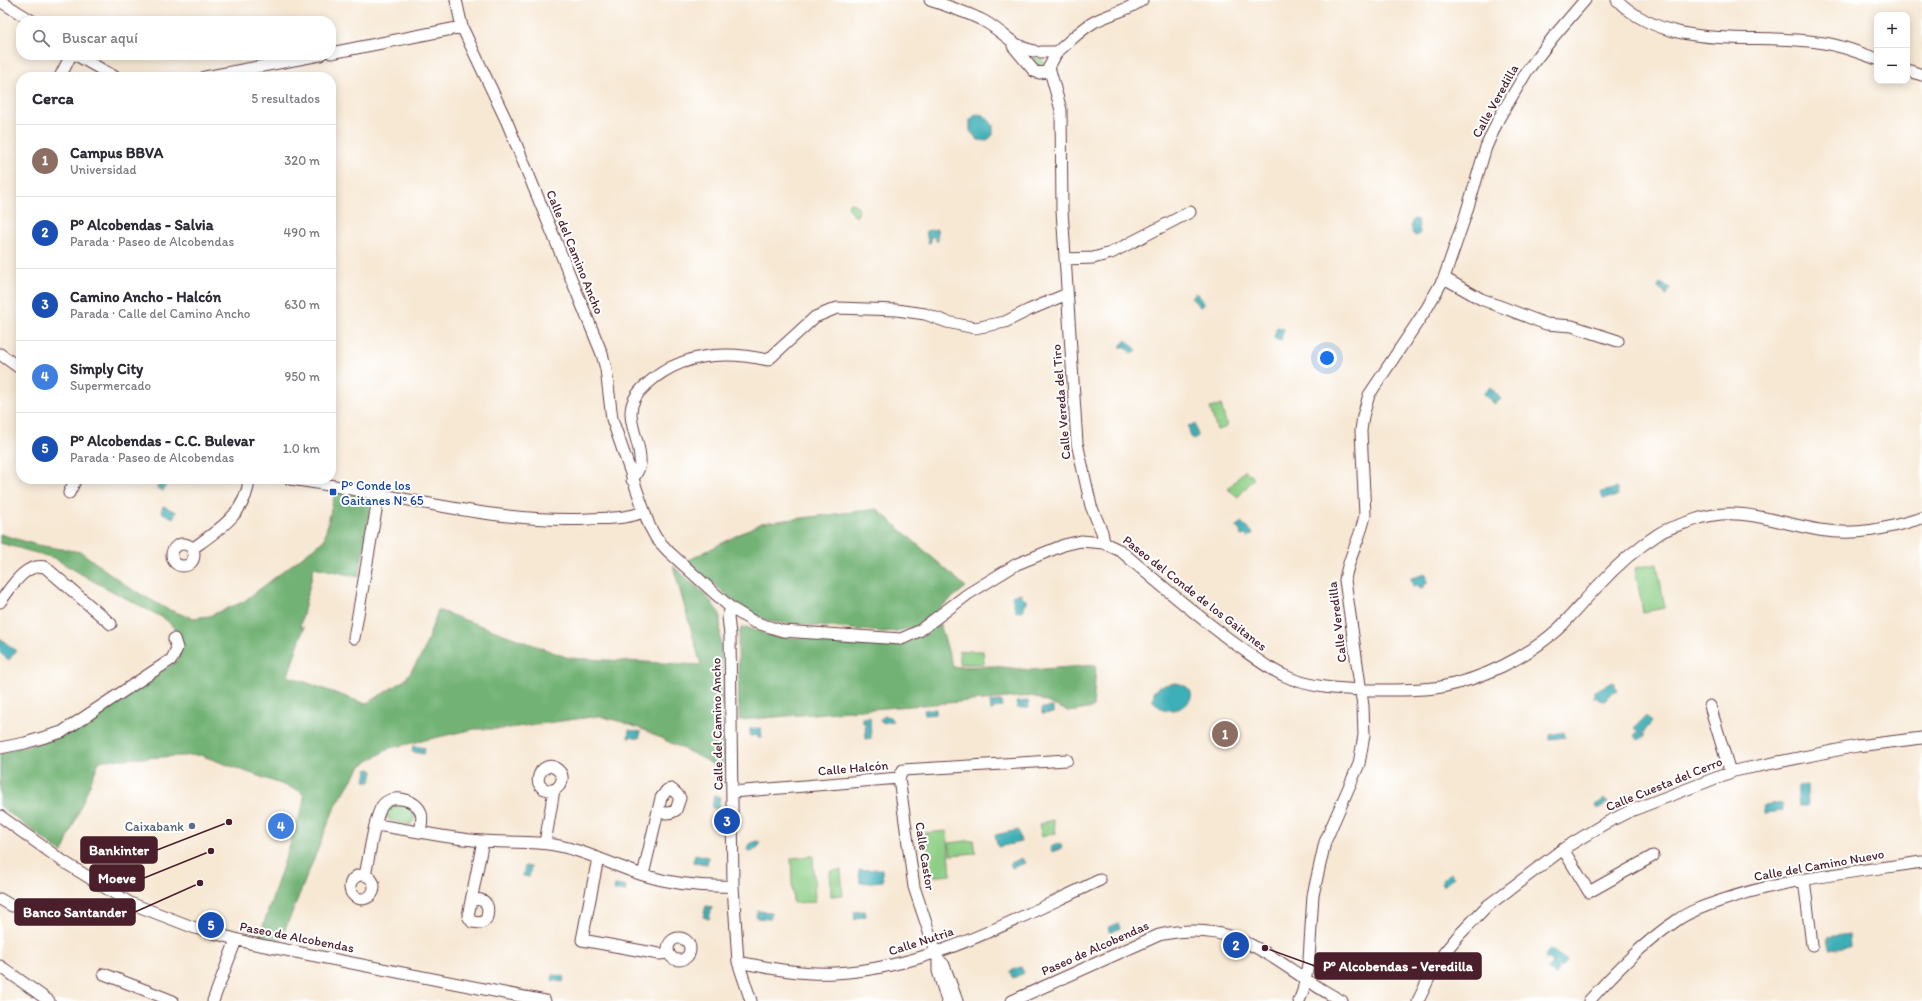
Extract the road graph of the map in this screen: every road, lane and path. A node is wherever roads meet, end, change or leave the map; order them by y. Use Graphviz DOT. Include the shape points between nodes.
graph roads {
  1 [pos="456,0"];
  2 [pos="930,0"];
  3 [pos="1142,0"];
  4 [pos="1585,0"];
  5 [pos="1616,0"];
  6 [pos="0,1"];
  7 [pos="24,16"];
  8 [pos="462,28"];
  9 [pos="1007,39"];
  10 [pos="336,52"];
  11 [pos="1037,52"];
  12 [pos="1057,52"];
  13 [pos="1874,58"];
  14 [pos="69,60"];
  15 [pos="85,60"];
  16 [pos="294,60"];
  17 [pos="1029,62"];
  18 [pos="1050,66"];
  19 [pos="1910,71"];
  20 [pos="63,72"];
  21 [pos="107,72"];
  22 [pos="231,72"];
  23 [pos="1040,74"];
  24 [pos="1922,75"];
  25 [pos="1055,87"];
  26 [pos="1190,212"];
  27 [pos="1065,259"];
  28 [pos="1444,278"];
  29 [pos="1067,294"];
  30 [pos="1618,341"];
  31 [pos="0,354"];
  32 [pos="16,365"];
  33 [pos="632,480"];
  34 [pos="74,484"];
  35 [pos="249,484"];
  36 [pos="322,484"];
  37 [pos="380,493"];
  38 [pos="69,494"];
  39 [pos="1091,506"];
  40 [pos="645,516"];
  41 [pos="1922,518"];
  42 [pos="1090,541"];
  43 [pos="1104,543"];
  44 [pos="192,549"];
  45 [pos="0,602"];
  46 [pos="731,608"];
  47 [pos="741,616"];
  48 [pos="110,624"];
  49 [pos="730,635"];
  50 [pos="354,638"];
  51 [pos="174,639"];
  52 [pos="1360,690"];
  53 [pos="1710,706"];
  54 [pos="1922,738"];
  55 [pos="0,748"];
  56 [pos="1067,760"];
  57 [pos="1730,772"];
  58 [pos="899,778"];
  59 [pos="554,790"];
  60 [pos="732,792"];
  61 [pos="658,810"];
  62 [pos="0,816"];
  63 [pos="376,825"];
  64 [pos="420,832"];
  65 [pos="483,841"];
  66 [pos="545,843"];
  67 [pos="1563,849"];
  68 [pos="1653,856"];
  69 [pos="598,858"];
  70 [pos="1922,862"];
  71 [pos="365,875"];
  72 [pos="644,875"];
  73 [pos="1804,879"];
  74 [pos="1100,880"];
  75 [pos="733,886"];
  76 [pos="0,899"];
  77 [pos="472,900"];
  78 [pos="12,906"];
  79 [pos="236,940"];
  80 [pos="1812,945"];
  81 [pos="668,953"];
  82 [pos="936,956"];
  83 [pos="738,962"];
  84 [pos="0,966"];
  85 [pos="104,974"];
  86 [pos="1305,979"];
  87 [pos="743,980"];
  88 [pos="49,1001"];
  89 [pos="173,1001"];
  90 [pos="213,1001"];
  91 [pos="545,1001"];
  92 [pos="745,1001"];
  93 [pos="751,1001"];
  94 [pos="947,1001"];
  95 [pos="957,1001"];
  96 [pos="1012,1001"];
  97 [pos="1299,1001"];
  98 [pos="1342,1001"];
  99 [pos="1418,1001"];
  100 [pos="1590,1001"];
  1 -- 8 [label="street, Calle del Camino Ancho"];
  2 -- 9 [label="street" via="982,20"];
  3 -- 12 [label="street" via="1085,27"];
  4 -- 28 [label="street, Calle Veredilla" via="1527,71 1494,128"];
  5 -- 13 [label="street" via="1640,19 1684,33 1726,38 1824,42"];
  6 -- 7 [label="street"];
  8 -- 10 [label="street"];
  8 -- 33 [label="street, Calle del Camino Ancho" via="507,122 602,354 612,419"];
  9 -- 11 [label="street" via="1022,49"];
  9 -- 17 [label="street"];
  11 -- 12 [label="street"];
  11 -- 17 [label="street" via="1030,54"];
  11 -- 18 [label="street" via="1048,59"];
  12 -- 18 [label="street"];
  14 -- 20 [label="street"];
  15 -- 21 [label="street"];
  16 -- 22 [label="street"];
  17 -- 23 [label="street" via="1034,71"];
  18 -- 23 [label="street"];
  18 -- 25 [label="street, Calle Vereda del Tiro"];
  19 -- 24 [label="street"];
  23 -- 25 [label="street"];
  25 -- 27 [label="street, Calle Vereda del Tiro" via="1061,110"];
  26 -- 27 [label="street" via="1111,253 1093,258"];
  27 -- 29 [label="street, Calle Vereda del Tiro"];
  28 -- 30 [label="street" via="1481,299 1546,324 1572,326"];
  28 -- 52 [label="street, Calle Veredilla" via="1369,395 1362,416 1365,515 1363,529 1350,557 1345,580"];
  29 -- 33 [label="street" via="1005,322 975,328 925,314 897,310 837,308 815,317 768,360 748,355 715,355 684,360 659,373 634,400 631,413 640,465"];
  29 -- 39 [label="street, Calle Vereda del Tiro" via="1077,443"];
  31 -- 32 [label="street"];
  33 -- 40 [label="street, Calle del Camino Ancho"];
  34 -- 38 [label="street"];
  35 -- 44 [label="street" via="244,500 234,515 224,526"];
  36 -- 37 [label="street"];
  37 -- 40 [label="street" via="512,518 559,521"];
  37 -- 50 [label="street"];
  39 -- 42 [label="street, Calle Vereda del Tiro"];
  39 -- 43 [label="street, Calle Vereda del Tiro"];
  40 -- 46 [label="street, Calle del Camino Ancho" via="656,538 669,552"];
  41 -- 52 [label="street, Paseo del Conde de los Gaitanes" via="1859,533 1821,530 1752,514 1720,514 1698,518 1662,532 1632,554 1600,583 1559,629 1513,661 1463,681 1440,687"];
  42 -- 43 [label="street, Paseo del Conde de los Gaitanes"];
  42 -- 47 [label="street, Paseo del Conde de los Gaitanes" via="1064,545 1017,564 968,594 919,631 901,639 783,631"];
  43 -- 52 [label="street, Paseo del Conde de los Gaitanes" via="1121,551 1202,620 1263,664 1283,675 1310,684"];
  45 -- 48 [label="street" via="26,570 38,566 45,567"];
  46 -- 47 [label="street, Paseo del Conde de los Gaitanes"];
  46 -- 49 [label="street, Calle del Camino Ancho" via="728,623"];
  47 -- 49 [label="street"];
  49 -- 60 [label="street, Calle del Camino Ancho"];
  51 -- 55 [label="street" via="177,648 172,659 62,732"];
  52 -- 86 [label="street, Calle Veredilla" via="1365,721 1363,750 1325,842 1313,895 1309,959"];
  53 -- 57 [label="street"];
  54 -- 57 [label="street, Calle Cuesta del Cerro" via="1857,746"];
  56 -- 58 [label="street, Calle Halcón" via="903,770"];
  57 -- 67 [label="street, Calle Cuesta del Cerro" via="1628,812"];
  58 -- 60 [label="street, Calle Halcón"];
  58 -- 82 [label="street, Calle Castor" via="914,887"];
  59 -- 66 [label="street"];
  60 -- 75 [label="street, Calle del Camino Ancho"];
  61 -- 72 [label="street"];
  62 -- 79 [label="street, Paseo de Alcobendas" via="64,862 130,902 195,928"];
  63 -- 64 [label="street"];
  63 -- 64 [label="street" via="382,806 398,798 418,808 421,813"];
  63 -- 71 [label="street"];
  64 -- 65 [label="street"];
  65 -- 66 [label="street"];
  65 -- 77 [label="street"];
  66 -- 69 [label="street"];
  67 -- 68 [label="street" via="1589,892"];
  67 -- 99 [label="street, Calle Cuesta del Cerro" via="1486,907 1459,935 1444,953"];
  69 -- 72 [label="street"];
  69 -- 81 [label="street" via="582,940 659,954"];
  70 -- 73 [label="street, Calle del Camino Nuevo"];
  72 -- 75 [label="street" via="681,884"];
  73 -- 80 [label="street"];
  73 -- 100 [label="street, Calle del Camino Nuevo" via="1750,890 1710,904 1677,920 1636,953"];
  74 -- 82 [label="street, Calle Nutria"];
  75 -- 83 [label="street, Calle del Camino Ancho"];
  76 -- 78 [label="street"];
  79 -- 90 [label="street"];
  79 -- 91 [label="street, Paseo de Alcobendas"];
  82 -- 83 [label="street, Calle Nutria" via="882,969 833,974 779,970"];
  82 -- 94 [label="street, Calle Castor"];
  82 -- 95 [label="street, Calle Castor" via="944,965"];
  83 -- 87 [label="street, Calle del Camino Ancho"];
  84 -- 88 [label="street"];
  85 -- 89 [label="street"];
  86 -- 96 [label="street, Paseo de Alcobendas" via="1239,938 1207,931 1175,932 1142,941"];
  86 -- 97 [label="street, Calle Veredilla"];
  86 -- 98 [label="street, Paseo de Alcobendas"];
  87 -- 92 [label="street, Calle del Camino Ancho"];
  87 -- 93 [label="street, Calle del Camino Ancho"];
}
